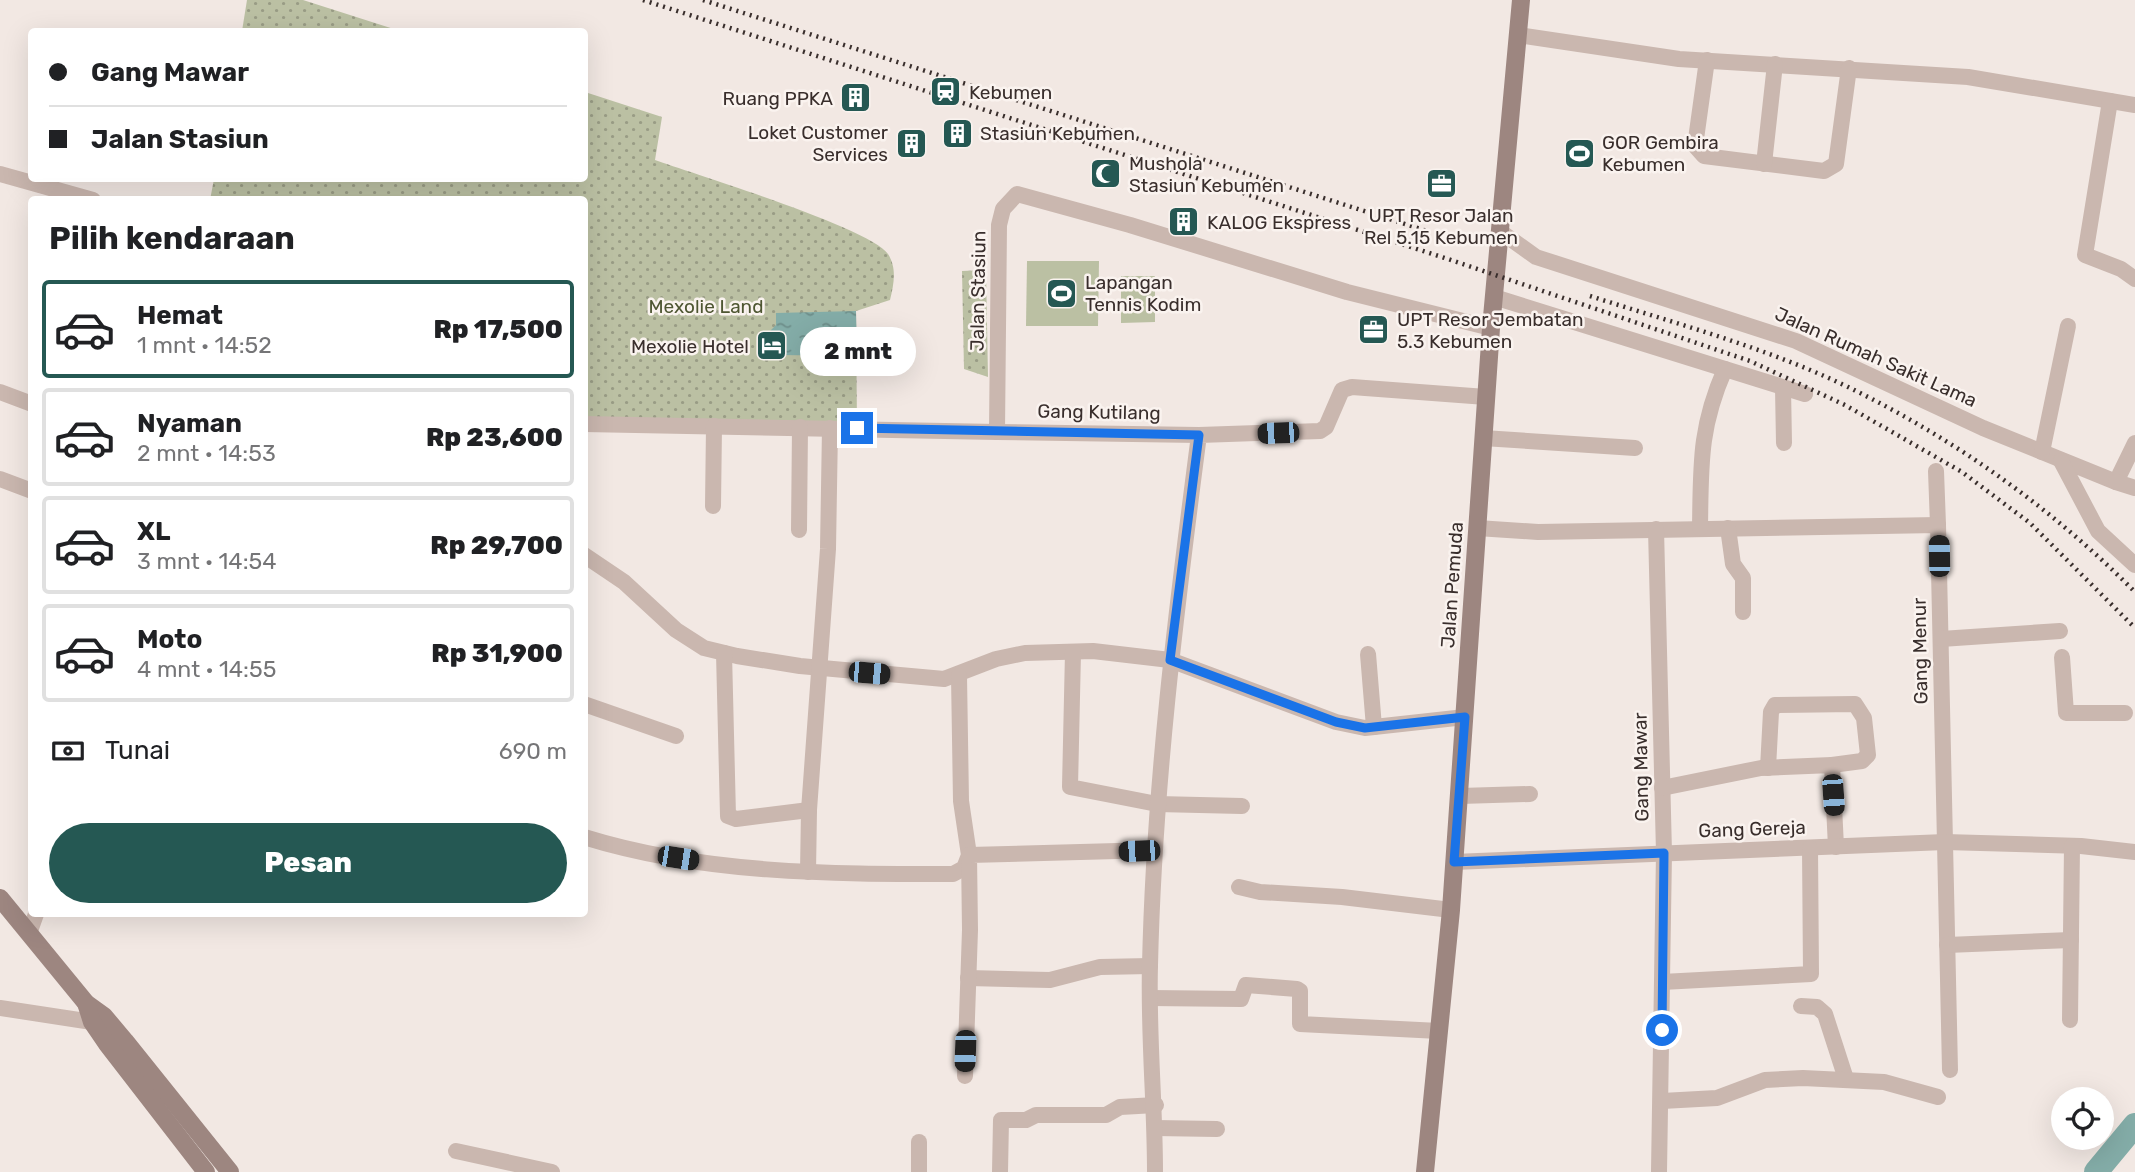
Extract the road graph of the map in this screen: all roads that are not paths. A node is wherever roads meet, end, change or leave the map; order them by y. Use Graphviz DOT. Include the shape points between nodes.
graph roads {
  1 [pos="1521,0"];
  2 [pos="1518,35"];
  3 [pos="1707,60"];
  4 [pos="1775,64"];
  5 [pos="1849,68"];
  6 [pos="2110,101"];
  7 [pos="2135,105"];
  8 [pos="1764,164"];
  9 [pos="0,174"];
  10 [pos="28,182"];
  11 [pos="29,182"];
  12 [pos="79,196"];
  13 [pos="1501,232"];
  14 [pos="2135,279"];
  15 [pos="1494,297"];
  16 [pos="2068,326"];
  17 [pos="1491,328"];
  18 [pos="1725,369"];
  19 [pos="1783,388"];
  20 [pos="0,392"];
  21 [pos="1805,394"];
  22 [pos="1486,397"];
  23 [pos="28,402"];
  24 [pos="588,424"];
  25 [pos="714,426"];
  26 [pos="800,427"];
  27 [pos="830,428"];
  28 [pos="998,432"];
  29 [pos="1199,435"];
  30 [pos="1483,438"];
  31 [pos="1784,443"];
  32 [pos="2135,443"];
  33 [pos="1635,448"];
  34 [pos="2042,452"];
  35 [pos="2061,461"];
  36 [pos="1937,471"];
  37 [pos="0,479"];
  38 [pos="2116,482"];
  39 [pos="2135,488"];
  40 [pos="28,490"];
  41 [pos="713,506"];
  42 [pos="1938,525"];
  43 [pos="1478,528"];
  44 [pos="1700,528"];
  45 [pos="1728,528"];
  46 [pos="1656,529"];
  47 [pos="799,530"];
  48 [pos="588,558"];
  49 [pos="2135,565"];
  50 [pos="1743,612"];
  51 [pos="2060,631"];
  52 [pos="1941,639"];
  53 [pos="1073,652"];
  54 [pos="724,653"];
  55 [pos="1368,654"];
  56 [pos="2062,657"];
  57 [pos="1170,660"];
  58 [pos="819,668"];
  59 [pos="959,676"];
  60 [pos="588,705"];
  61 [pos="2125,713"];
  62 [pos="1465,717"];
  63 [pos="1374,727"];
  64 [pos="676,736"];
  65 [pos="1832,765"];
  66 [pos="1768,768"];
  67 [pos="1662,788"];
  68 [pos="1530,794"];
  69 [pos="1460,796"];
  70 [pos="1157,804"];
  71 [pos="1242,806"];
  72 [pos="809,810"];
  73 [pos="588,837"];
  74 [pos="1945,842"];
  75 [pos="2072,846"];
  76 [pos="1836,847"];
  77 [pos="1810,848"];
  78 [pos="1154,850"];
  79 [pos="2135,852"];
  80 [pos="1664,853"];
  81 [pos="969,855"];
  82 [pos="1454,862"];
  83 [pos="808,872"];
  84 [pos="1238,887"];
  85 [pos="0,898"];
  86 [pos="1451,910"];
  87 [pos="35,917"];
  88 [pos="30,931"];
  89 [pos="2071,940"];
  90 [pos="1947,945"];
  91 [pos="1150,966"];
  92 [pos="968,978"];
  93 [pos="1662,982"];
  94 [pos="1150,998"];
  95 [pos="1801,1006"];
  96 [pos="0,1008"];
  97 [pos="98,1019"];
  98 [pos="2070,1020"];
  99 [pos="1439,1031"];
  100 [pos="1950,1070"];
  101 [pos="965,1076"];
  102 [pos="1846,1079"];
  103 [pos="1938,1097"];
  104 [pos="1662,1101"];
  105 [pos="1156,1105"];
  106 [pos="1155,1128"];
  107 [pos="1217,1129"];
  108 [pos="919,1142"];
  109 [pos="456,1151"];
  110 [pos="206,1172"];
  111 [pos="230,1172"];
  112 [pos="552,1172"];
  113 [pos="919,1172"];
  114 [pos="1000,1172"];
  115 [pos="1155,1172"];
  116 [pos="1425,1172"];
  117 [pos="1659,1172"];
  1 -- 2 [label="main road, Jalan Pemuda"];
  2 -- 3 [label="street"];
  2 -- 13 [label="main road, Jalan Pemuda"];
  3 -- 4 [label="street"];
  3 -- 8 [label="street" via="1696,147 1709,158"];
  4 -- 5 [label="street"];
  4 -- 8 [label="street"];
  5 -- 6 [label="street" via="1968,77"];
  5 -- 8 [label="street" via="1834,167 1825,171"];
  6 -- 7 [label="street"];
  6 -- 14 [label="street" via="2085,255"];
  9 -- 10 [label="street"];
  11 -- 12 [label="street"];
  13 -- 15 [label="main road, Jalan Pemuda"];
  13 -- 34 [label="street, Jalan Rumah Sakit Lama" via="1536,257 1796,341"];
  15 -- 17 [label="main road, Jalan Pemuda"];
  15 -- 18 [label="street"];
  16 -- 34 [label="street"];
  17 -- 22 [label="main road, Jalan Pemuda"];
  17 -- 28 [label="street, Jalan Stasiun" via="1347,292 1017,194 1003,209 999,225"];
  18 -- 19 [label="street"];
  18 -- 44 [label="street" via="1702,435"];
  19 -- 21 [label="street"];
  19 -- 31 [label="street"];
  20 -- 23 [label="street"];
  22 -- 29 [label="street, Gang Kutilang" via="1352,387 1342,390 1320,431"];
  22 -- 30 [label="main road, Jalan Pemuda"];
  24 -- 25 [label="street"];
  25 -- 26 [label="street"];
  25 -- 41 [label="street"];
  26 -- 27 [label="street"];
  26 -- 47 [label="street"];
  27 -- 28 [label="street"];
  27 -- 58 [label="street" via="828,550"];
  28 -- 29 [label="street, Gang Kutilang"];
  29 -- 57 [label="street"];
  30 -- 33 [label="street"];
  30 -- 43 [label="main road, Jalan Pemuda"];
  32 -- 38 [label="street"];
  34 -- 35 [label="street, Jalan Rumah Sakit Lama"];
  35 -- 38 [label="street, Jalan Rumah Sakit Lama"];
  35 -- 49 [label="street" via="2098,531"];
  36 -- 42 [label="street, Gang Menur"];
  37 -- 40 [label="street"];
  38 -- 39 [label="street, Jalan Rumah Sakit Lama"];
  42 -- 45 [label="street"];
  42 -- 52 [label="street, Gang Menur"];
  43 -- 46 [label="street" via="1538,532"];
  43 -- 62 [label="main road, Jalan Pemuda"];
  44 -- 45 [label="street"];
  44 -- 46 [label="street"];
  45 -- 50 [label="street" via="1733,564 1743,578"];
  46 -- 67 [label="street, Gang Mawar"];
  48 -- 54 [label="street" via="624,582 676,629 704,648"];
  51 -- 52 [label="street"];
  52 -- 74 [label="street, Gang Menur"];
  53 -- 57 [label="street"];
  53 -- 59 [label="street" via="996,659"];
  53 -- 70 [label="street" via="1070,786"];
  54 -- 58 [label="street"];
  54 -- 72 [label="street" via="728,816 736,819"];
  55 -- 63 [label="street"];
  56 -- 61 [label="street" via="2066,713"];
  57 -- 63 [label="street" via="1336,722"];
  57 -- 70 [label="street"];
  58 -- 59 [label="street" via="944,679"];
  58 -- 72 [label="street"];
  59 -- 81 [label="street" via="961,801"];
  60 -- 64 [label="street"];
  62 -- 63 [label="street"];
  62 -- 69 [label="main road, Jalan Pemuda"];
  65 -- 66 [label="street"];
  65 -- 66 [label="street" via="1863,761 1868,755 1864,718 1856,704 1775,705"];
  65 -- 76 [label="street"];
  66 -- 67 [label="street"];
  67 -- 80 [label="street, Gang Mawar"];
  68 -- 69 [label="street"];
  69 -- 82 [label="main road, Jalan Pemuda"];
  70 -- 71 [label="street"];
  70 -- 78 [label="street"];
  72 -- 83 [label="street"];
  73 -- 83 [label="street" via="626,850 755,870"];
  74 -- 75 [label="street, Gang Gereja"];
  74 -- 76 [label="street, Gang Gereja"];
  74 -- 90 [label="street, Gang Menur"];
  75 -- 79 [label="street, Gang Gereja"];
  75 -- 89 [label="street"];
  76 -- 77 [label="street, Gang Gereja"];
  77 -- 80 [label="street, Gang Gereja"];
  77 -- 93 [label="street" via="1811,974"];
  78 -- 81 [label="street"];
  78 -- 91 [label="street"];
  80 -- 82 [label="street, Gang Gereja"];
  80 -- 93 [label="street, Gang Mawar"];
  81 -- 83 [label="street" via="964,868 953,874"];
  81 -- 92 [label="street"];
  82 -- 86 [label="main road, Jalan Pemuda"];
  84 -- 86 [label="street"];
  85 -- 88 [label="main road"];
  86 -- 99 [label="main road, Jalan Pemuda"];
  87 -- 88 [label="street"];
  88 -- 97 [label="main road"];
  89 -- 90 [label="street"];
  89 -- 98 [label="street"];
  90 -- 100 [label="street, Gang Menur"];
  91 -- 92 [label="street" via="1100,967 1050,980"];
  91 -- 94 [label="street"];
  92 -- 101 [label="street"];
  93 -- 104 [label="street, Gang Mawar"];
  94 -- 99 [label="street" via="1241,999 1246,985 1297,989 1300,1024"];
  94 -- 105 [label="street"];
  95 -- 102 [label="street" via="1817,1007 1825,1014"];
  96 -- 97 [label="street"];
  97 -- 110 [label="main road"];
  97 -- 111 [label="main road"];
  99 -- 116 [label="main road, Jalan Pemuda"];
  102 -- 103 [label="street" via="1884,1082"];
  102 -- 104 [label="street" via="1775,1078 1717,1098"];
  104 -- 117 [label="street, Gang Mawar"];
  105 -- 106 [label="street"];
  105 -- 114 [label="street" via="1120,1107 1106,1115 1001,1120"];
  106 -- 107 [label="street"];
  106 -- 115 [label="street"];
  108 -- 113 [label="street"];
  109 -- 112 [label="street"];
}
